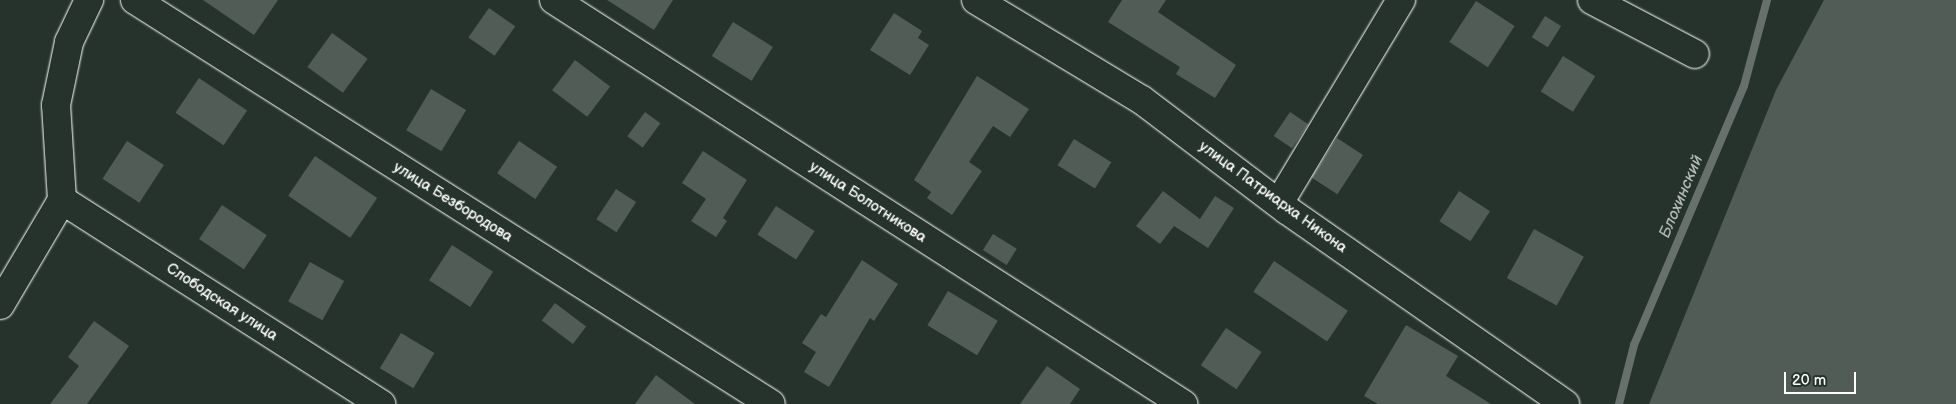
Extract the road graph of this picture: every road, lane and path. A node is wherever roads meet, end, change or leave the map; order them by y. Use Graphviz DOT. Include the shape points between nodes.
graph roads {
  1 [pos="89,0"];
  2 [pos="135,0"];
  3 [pos="554,0"];
  4 [pos="976,0"];
  5 [pos="1401,0"];
  6 [pos="1592,0"];
  7 [pos="1695,54"];
  8 [pos="62,200"];
  9 [pos="1278,203"];
  10 [pos="0,305"];
  11 [pos="381,404"];
  12 [pos="770,404"];
  13 [pos="1183,404"];
  14 [pos="1565,404"];
  1 -- 8 [label="street" via="69,42 56,105"];
  2 -- 12 [label="street, улица Безбородова"];
  3 -- 13 [label="street, улица Болотникова"];
  4 -- 9 [label="street, улица Патриарха Никона" via="1142,100"];
  5 -- 9 [label="street"];
  6 -- 7 [label="street"];
  8 -- 10 [label="street"];
  8 -- 11 [label="street, Слободская улица"];
  9 -- 14 [label="street, улица Патриарха Никона"];
}
